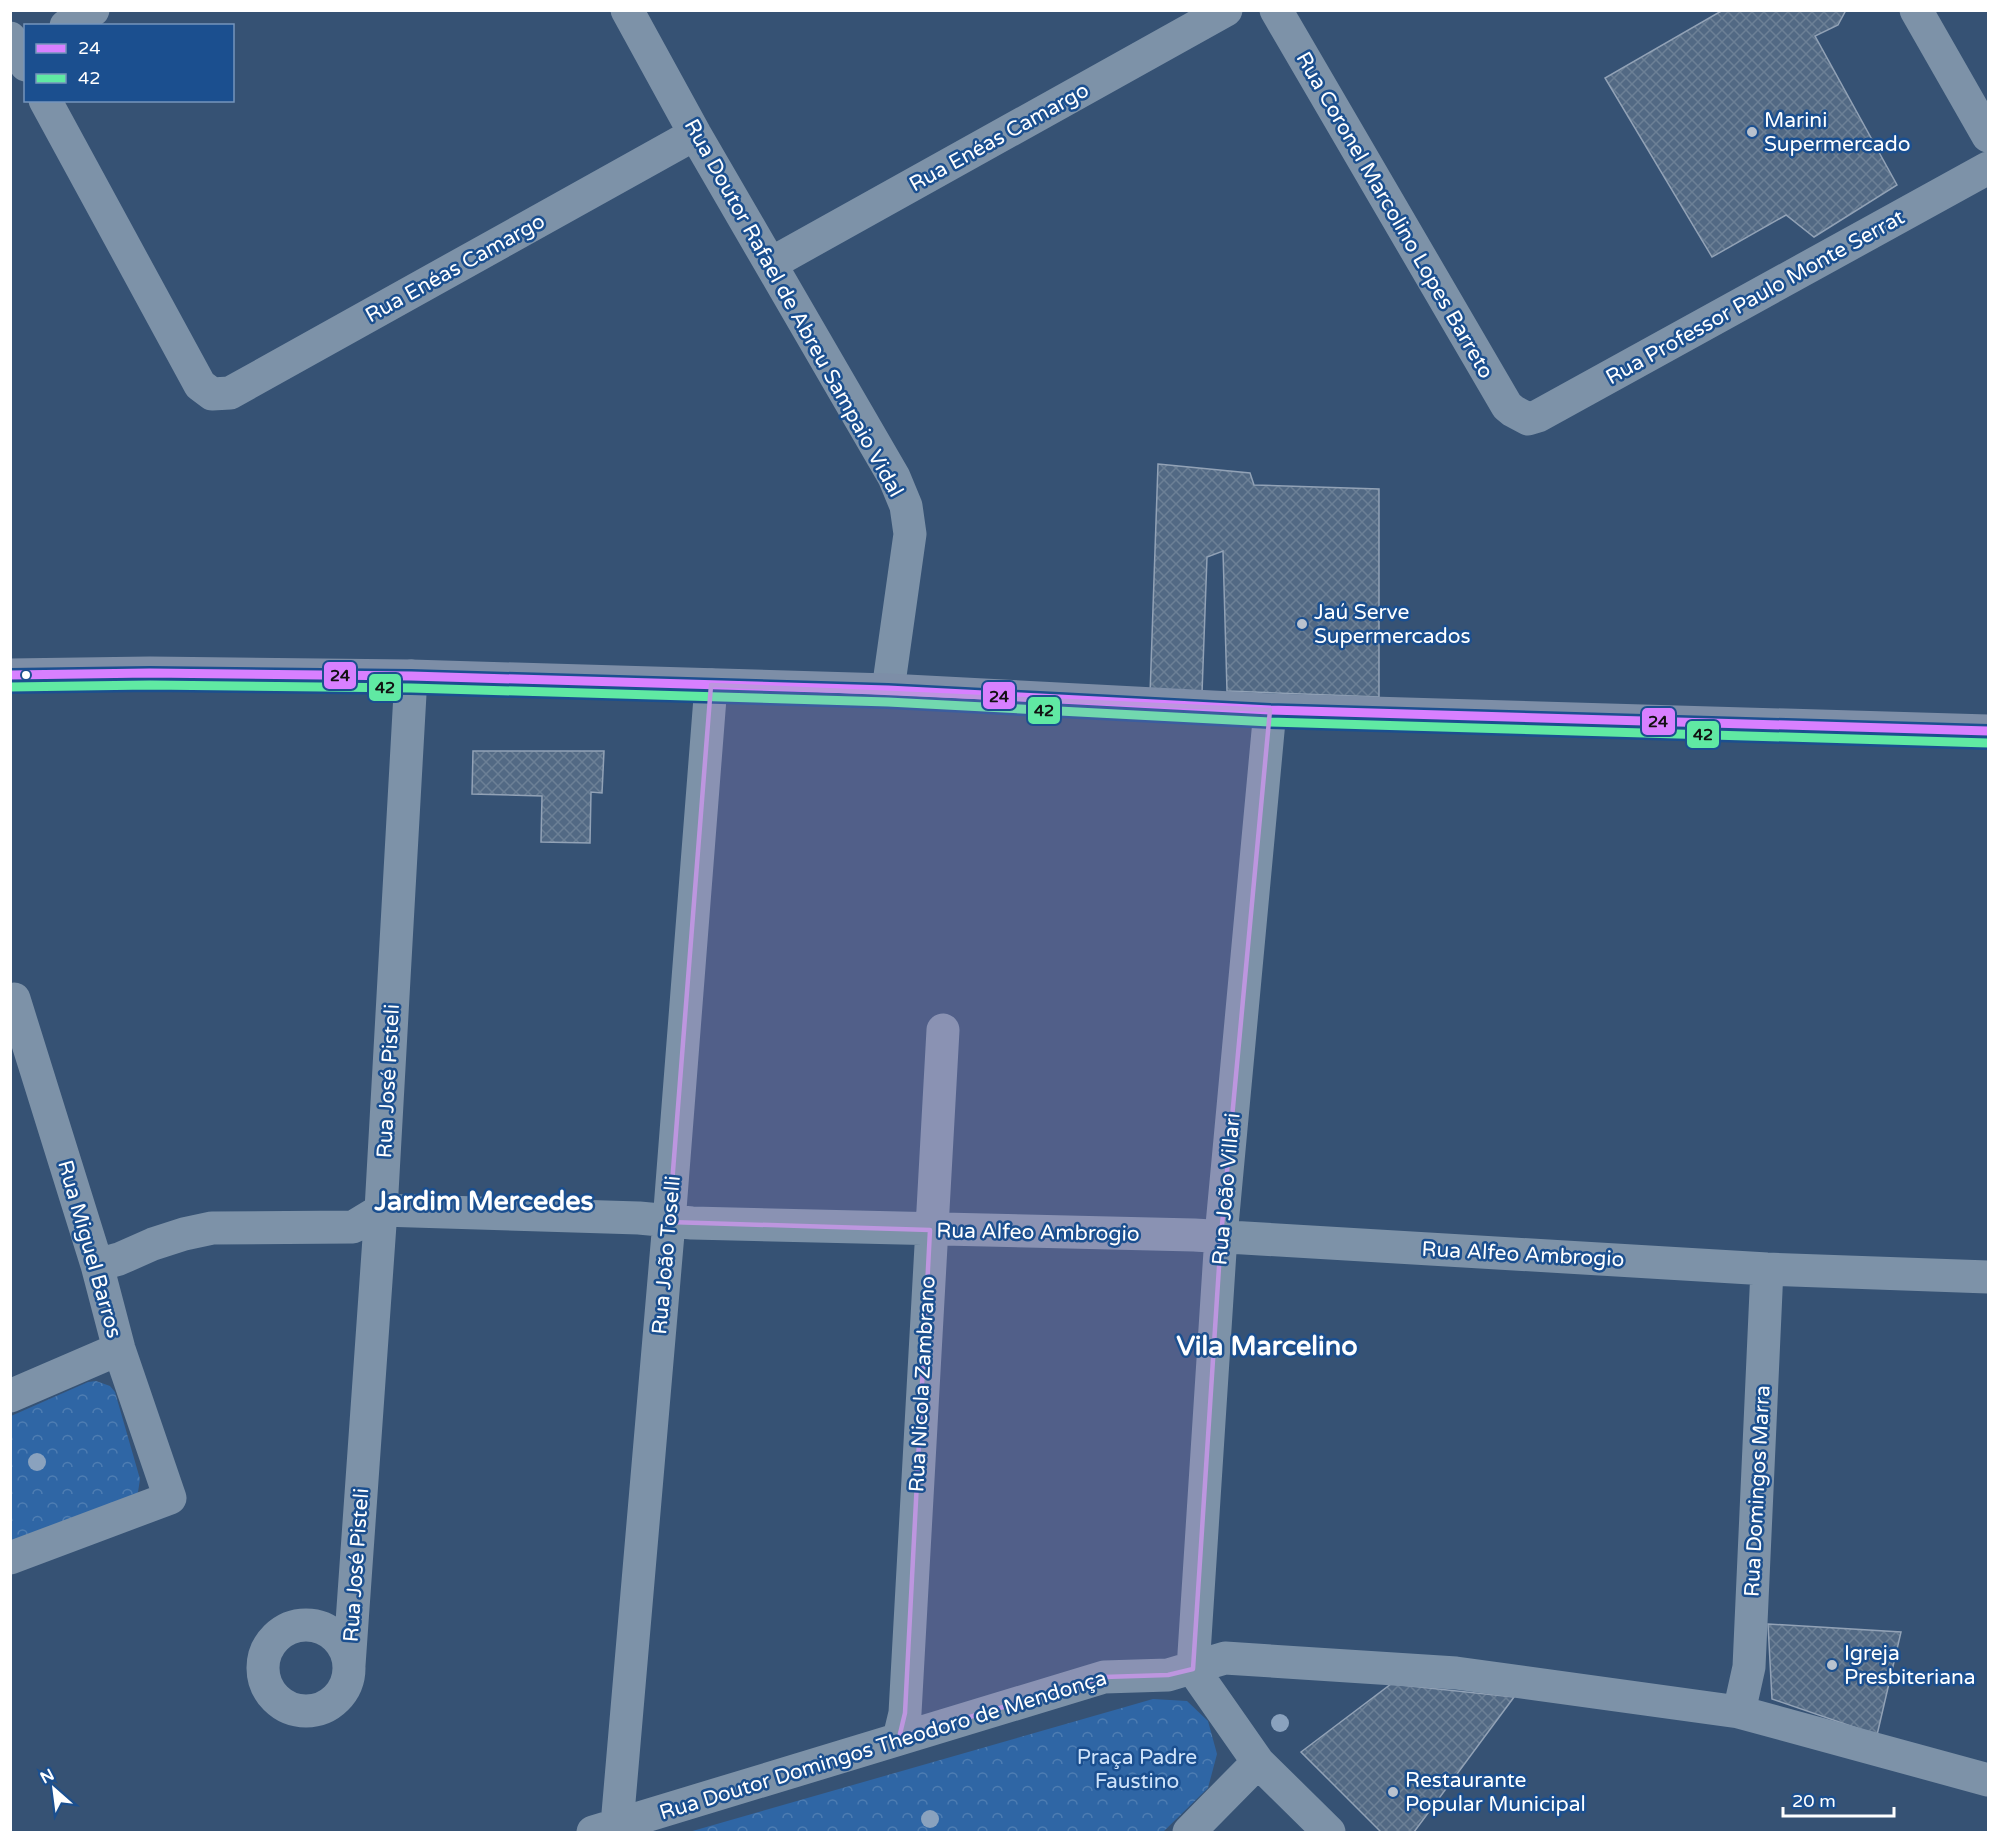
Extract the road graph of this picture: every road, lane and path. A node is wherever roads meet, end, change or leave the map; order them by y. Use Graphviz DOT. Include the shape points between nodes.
graph roads {
  1 [pos="93,10"];
  2 [pos="627,10"];
  3 [pos="1226,10"];
  4 [pos="1276,10"];
  5 [pos="1916,10"];
  6 [pos="69,24"];
  7 [pos="46,102"];
  8 [pos="696,134"];
  9 [pos="1989,136"];
  10 [pos="1989,168"];
  11 [pos="772,263"];
  12 [pos="1520,415"];
  13 [pos="10,675"];
  14 [pos="411,676"];
  15 [pos="711,685"];
  16 [pos="888,690"];
  17 [pos="1270,710"];
  18 [pos="1989,731"];
  19 [pos="12,1000"];
  20 [pos="943,1030"];
  21 [pos="381,1210"];
  22 [pos="669,1222"];
  23 [pos="930,1230"];
  24 [pos="1221,1236"];
  25 [pos="97,1265"];
  26 [pos="1767,1269"];
  27 [pos="1989,1277"];
  28 [pos="119,1349"];
  29 [pos="10,1396"];
  30 [pos="10,1558"];
  31 [pos="349,1665"];
  32 [pos="1193,1669"];
  33 [pos="1739,1712"];
  34 [pos="899,1738"];
  35 [pos="1258,1762"];
  36 [pos="1989,1780"];
  37 [pos="612,1830"];
  38 [pos="1189,1833"];
  39 [pos="1329,1833"];
  1 -- 6 [label="street"];
  2 -- 8 [label="street, Rua Doutor Rafael de Abreu Sampaio Vidal"];
  3 -- 11 [label="street, Rua Enéas Camargo"];
  4 -- 12 [label="street, Rua Coronel Marcolino Lopes Barreto" via="1507,406"];
  5 -- 9 [label="street"];
  7 -- 8 [label="street, Rua Enéas Camargo" via="200,385 212,394 230,393"];
  8 -- 11 [label="street, Rua Doutor Rafael de Abreu Sampaio Vidal"];
  10 -- 12 [label="street, Rua Professor Paulo Monte Serrat" via="1538,416 1528,419"];
  11 -- 16 [label="street, Rua Doutor Rafael de Abreu Sampaio Vidal" via="894,477 906,506 910,534"];
  13 -- 14 [label="main road"];
  14 -- 15 [label="main road"];
  14 -- 21 [label="street, Rua José Pisteli"];
  15 -- 16 [label="main road"];
  15 -- 22 [label="street, Rua João Toselli"];
  16 -- 17 [label="main road"];
  17 -- 18 [label="main road"];
  17 -- 24 [label="street, Rua João Villari"];
  19 -- 25 [label="street, Rua Miguel Barros"];
  20 -- 23 [label="street, Rua Nicola Zambrano"];
  21 -- 22 [label="street, Rua Alfeo Ambrogio"];
  21 -- 25 [label="street" via="352,1227 212,1228"];
  21 -- 31 [label="street, Rua José Pisteli"];
  22 -- 23 [label="street, Rua Alfeo Ambrogio"];
  22 -- 37 [label="street, Rua João Toselli"];
  23 -- 24 [label="street, Rua Alfeo Ambrogio"];
  23 -- 34 [label="street, Rua Nicola Zambrano" via="904,1713"];
  24 -- 26 [label="street, Rua Alfeo Ambrogio"];
  24 -- 32 [label="street, Rua João Villari"];
  25 -- 28 [label="street, Rua Miguel Barros"];
  26 -- 27 [label="street, Rua Alfeo Ambrogio"];
  26 -- 33 [label="street, Rua Domingos Marra" via="1749,1667"];
  28 -- 29 [label="street"];
  28 -- 30 [label="street, Rua Miguel Barros" via="170,1498"];
  32 -- 33 [label="street, Rua Doutor Domingos Theodoro de Mendonça" via="1225,1658 1456,1673"];
  32 -- 34 [label="street, Rua Doutor Domingos Theodoro de Mendonça" via="1168,1676 1104,1677"];
  32 -- 35 [label="street"];
  33 -- 36 [label="street, Rua Doutor Domingos Theodoro de Mendonça"];
  34 -- 37 [label="street, Rua Doutor Domingos Theodoro de Mendonça"];
  35 -- 38 [label="street"];
  35 -- 39 [label="street"];
}
